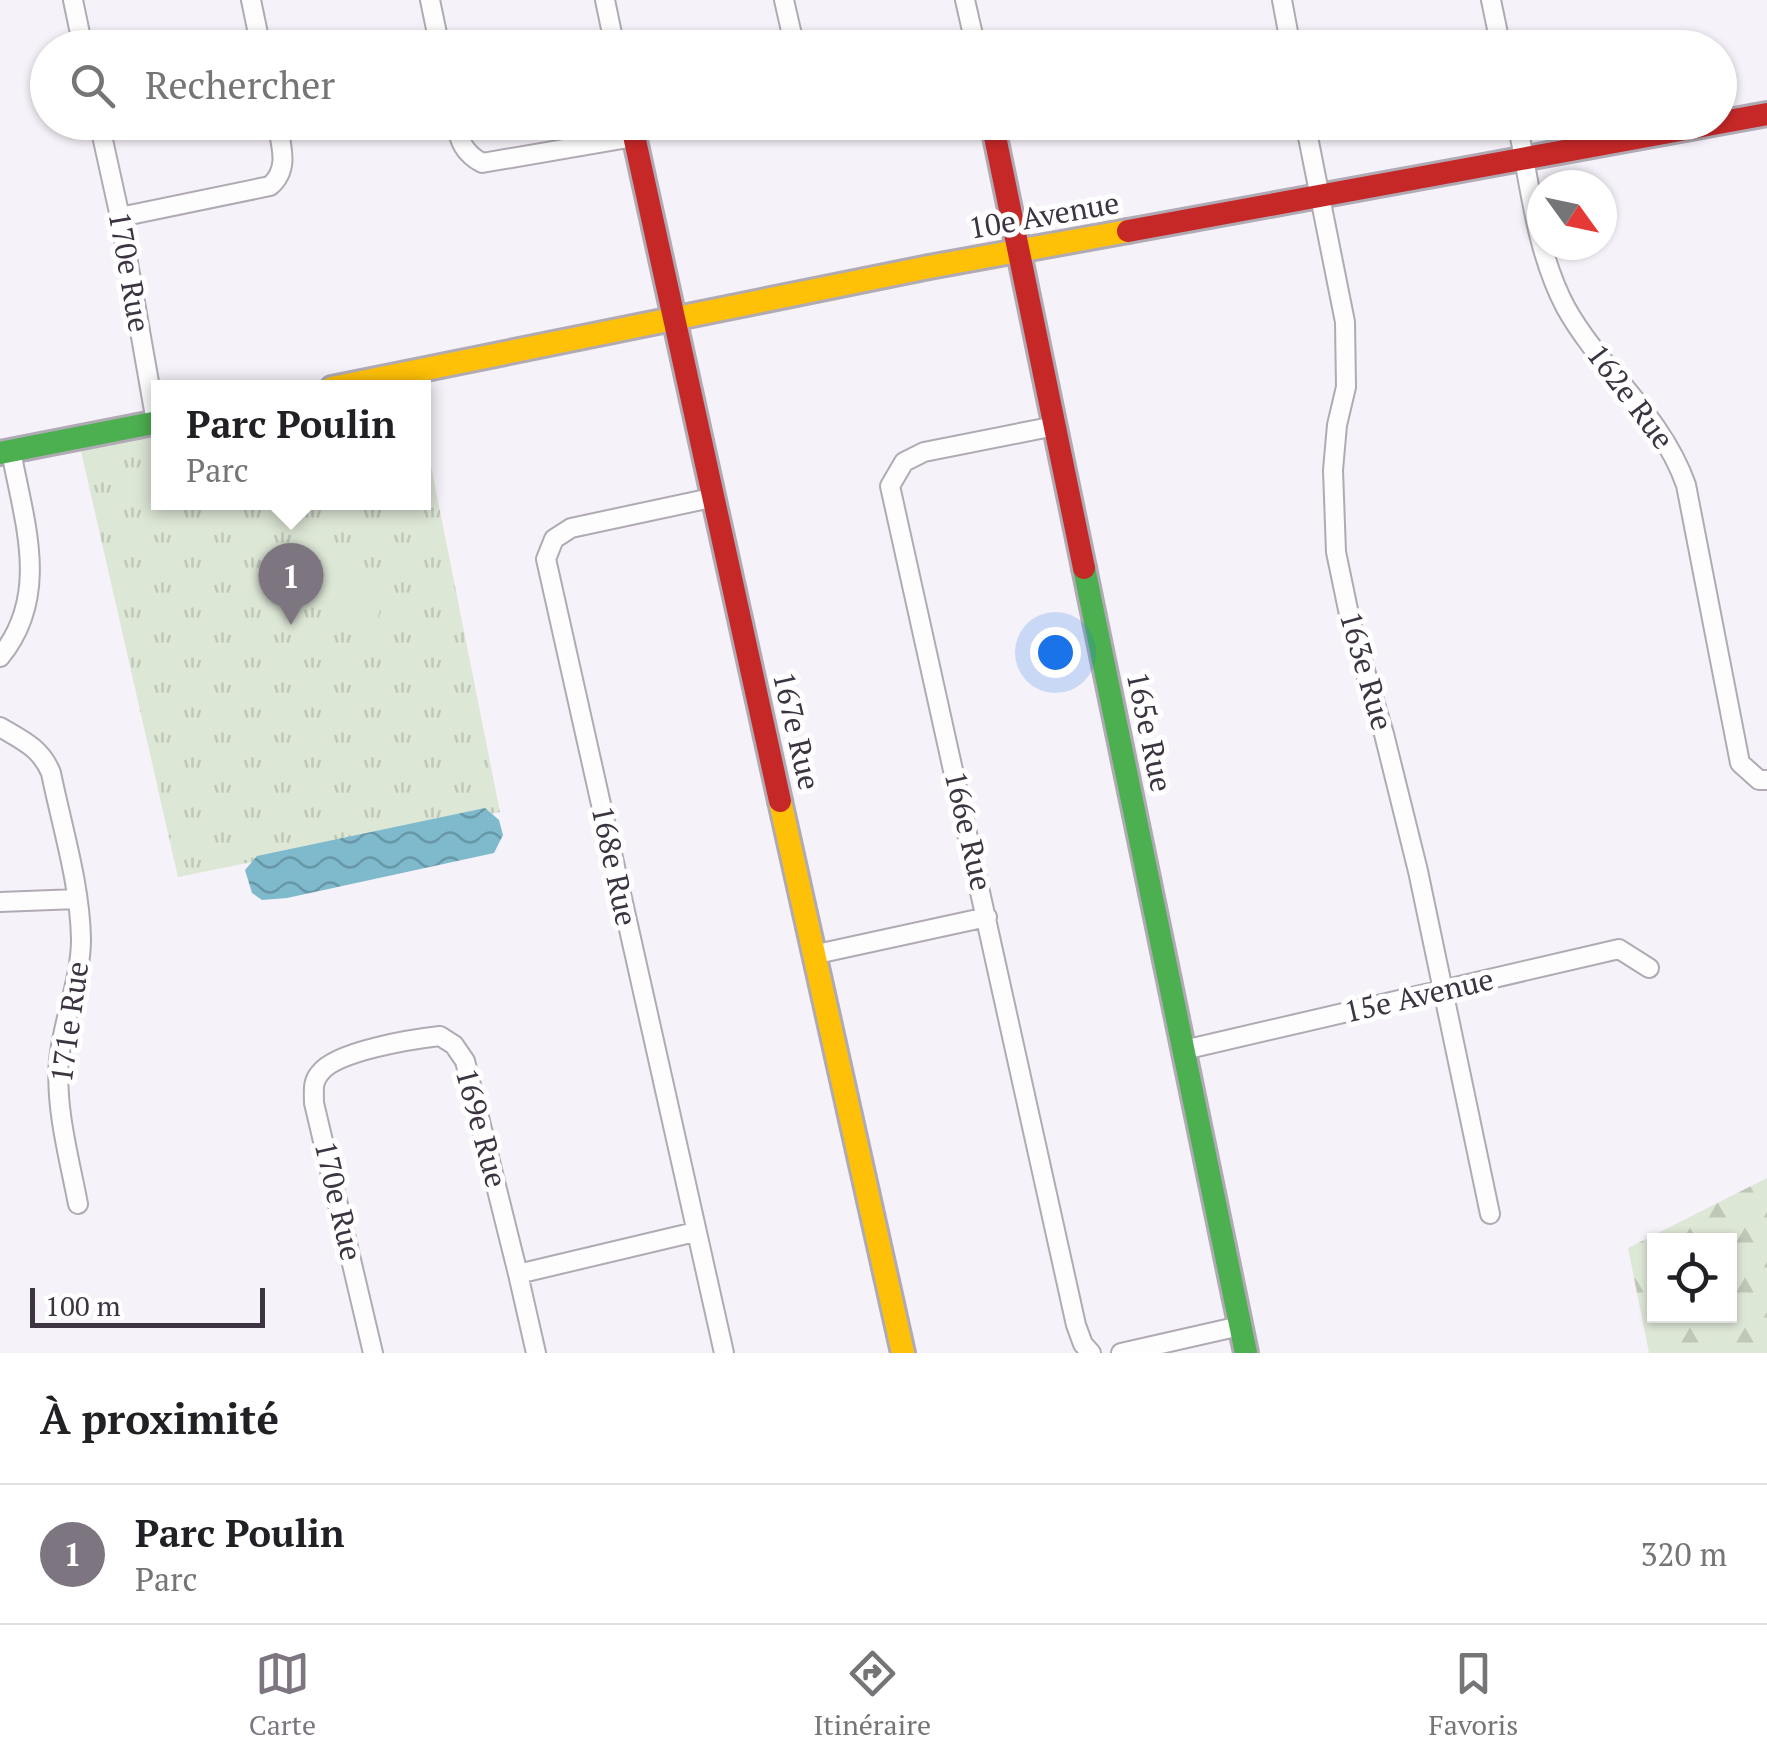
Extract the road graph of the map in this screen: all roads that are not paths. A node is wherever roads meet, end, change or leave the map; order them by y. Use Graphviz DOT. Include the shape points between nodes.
graph roads {
  1 [pos="72,0"];
  2 [pos="252,0"];
  3 [pos="430,0"];
  4 [pos="605,0"];
  5 [pos="784,0"];
  6 [pos="964,0"];
  7 [pos="1282,0"];
  8 [pos="1491,0"];
  9 [pos="79,30"];
  10 [pos="258,30"];
  11 [pos="436,30"];
  12 [pos="611,30"];
  13 [pos="791,30"];
  14 [pos="972,30"];
  15 [pos="1288,30"];
  16 [pos="1497,30"];
  17 [pos="1767,114"];
  18 [pos="1737,119"];
  19 [pos="104,140"];
  20 [pos="279,140"];
  21 [pos="460,140"];
  22 [pos="587,140"];
  23 [pos="634,140"];
  24 [pos="996,140"];
  25 [pos="1308,140"];
  26 [pos="1520,140"];
  27 [pos="1623,140"];
  28 [pos="1524,158"];
  29 [pos="1319,197"];
  30 [pos="120,217"];
  31 [pos="1019,252"];
  32 [pos="673,320"];
  33 [pos="372,380"];
  34 [pos="151,389"];
  35 [pos="151,423"];
  36 [pos="1055,426"];
  37 [pos="6,452"];
  38 [pos="711,498"];
  39 [pos="0,657"];
  40 [pos="0,727"];
  41 [pos="1767,780"];
  42 [pos="77,899"];
  43 [pos="0,902"];
  44 [pos="987,917"];
  45 [pos="817,954"];
  46 [pos="1649,968"];
  47 [pos="1441,992"];
  48 [pos="1184,1050"];
  49 [pos="337,1059"];
  50 [pos="78,1204"];
  51 [pos="1490,1214"];
  52 [pos="695,1232"];
  53 [pos="518,1274"];
  54 [pos="1240,1326"];
  55 [pos="373,1353"];
  56 [pos="536,1353"];
  57 [pos="724,1353"];
  58 [pos="902,1353"];
  59 [pos="1092,1353"];
  60 [pos="1120,1353"];
  61 [pos="1246,1353"];
  1 -- 9 [label="street"];
  2 -- 10 [label="street"];
  3 -- 11 [label="street"];
  4 -- 12 [label="street"];
  5 -- 13 [label="street"];
  6 -- 14 [label="street"];
  7 -- 15 [label="street"];
  8 -- 16 [label="street"];
  17 -- 18 [label="street, 10e Avenue"];
  19 -- 30 [label="street, 170e Rue"];
  20 -- 30 [label="street" via="283,166 270,186"];
  21 -- 22 [label="street" via="482,163"];
  23 -- 32 [label="street, 167e Rue"];
  24 -- 31 [label="street, 165e Rue"];
  25 -- 29 [label="street, 163e Rue"];
  26 -- 28 [label="street, 162e Rue"];
  27 -- 28 [label="street, 10e Avenue"];
  28 -- 29 [label="street, 10e Avenue"];
  28 -- 41 [label="street, 162e Rue" via="1544,255 1566,308 1676,459 1740,763"];
  29 -- 31 [label="street, 10e Avenue"];
  29 -- 47 [label="street, 163e Rue" via="1345,322 1346,386 1333,470 1336,552 1414,854"];
  30 -- 34 [label="street, 170e Rue"];
  31 -- 32 [label="street, 10e Avenue"];
  31 -- 36 [label="street, 165e Rue"];
  32 -- 33 [label="street, 10e Avenue"];
  32 -- 38 [label="street, 167e Rue"];
  35 -- 37 [label="street"];
  36 -- 44 [label="street, 166e Rue" via="924,452 904,462 890,486"];
  36 -- 48 [label="street, 165e Rue"];
  37 -- 39 [label="street" via="32,570 22,624"];
  38 -- 45 [label="street, 167e Rue"];
  38 -- 52 [label="street, 168e Rue" via="571,528 554,539 546,560"];
  40 -- 42 [label="street, 171e Rue" via="46,759"];
  42 -- 43 [label="street"];
  42 -- 50 [label="street, 171e Rue" via="81,940 58,1088"];
  44 -- 45 [label="street"];
  44 -- 59 [label="street, 166e Rue" via="1076,1326"];
  45 -- 58 [label="street, 167e Rue"];
  46 -- 47 [label="street, 15e Avenue" via="1619,950"];
  47 -- 48 [label="street, 15e Avenue"];
  47 -- 51 [label="street, 163e Rue"];
  48 -- 54 [label="street, 165e Rue"];
  49 -- 53 [label="street, 169e Rue" via="423,1038 440,1036 454,1045 465,1060"];
  49 -- 55 [label="street, 170e Rue" via="314,1084 314,1103"];
  52 -- 53 [label="street"];
  52 -- 57 [label="street, 168e Rue"];
  53 -- 56 [label="street, 169e Rue"];
  54 -- 60 [label="street"];
  54 -- 61 [label="street, 165e Rue"];
}
